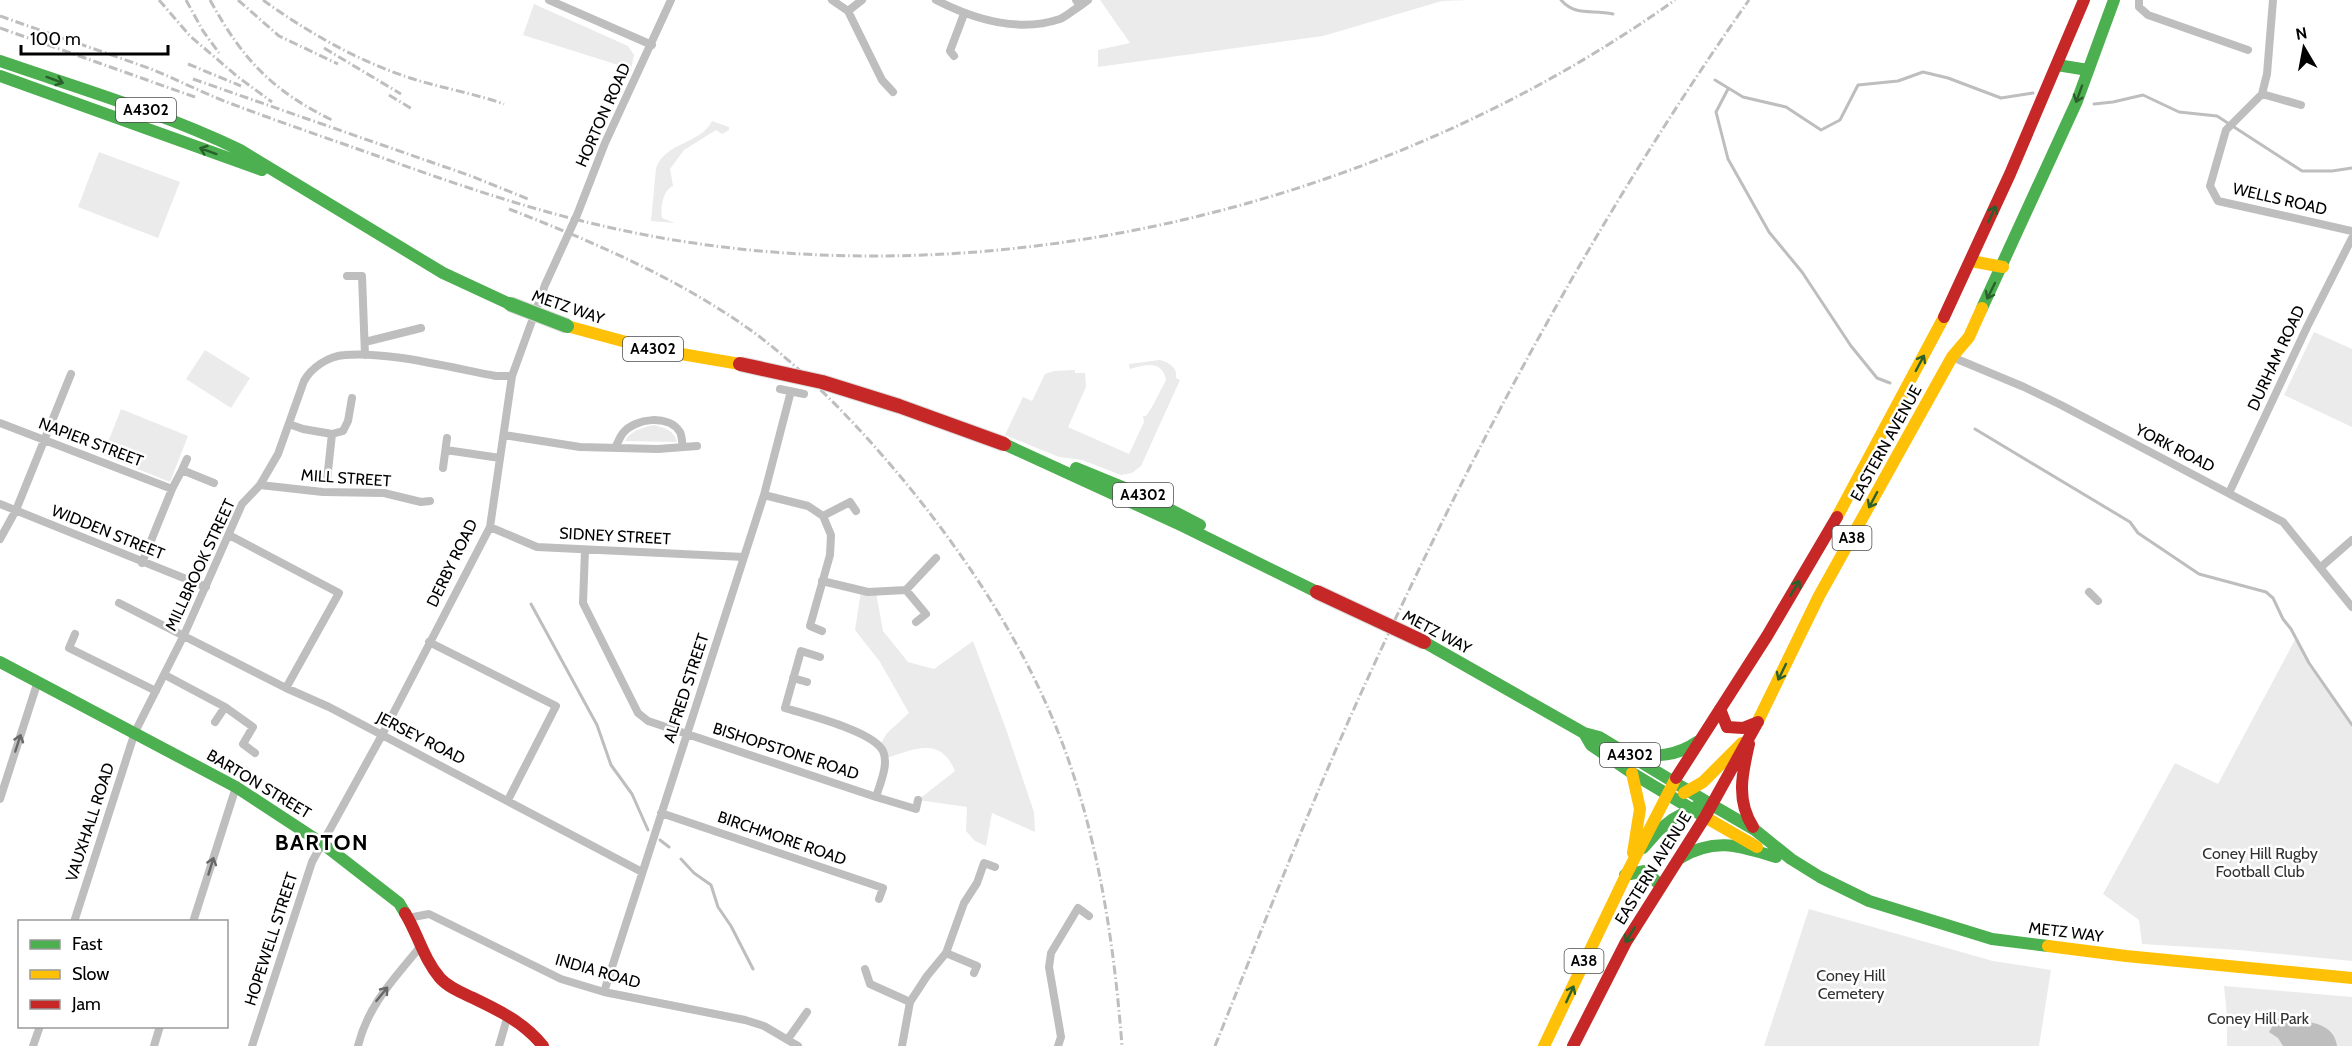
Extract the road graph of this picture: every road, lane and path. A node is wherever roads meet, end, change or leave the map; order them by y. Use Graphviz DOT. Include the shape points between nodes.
graph roads {
  1 [pos="549,0"];
  2 [pos="671,0"];
  3 [pos="831,0"];
  4 [pos="862,0"];
  5 [pos="936,0"];
  6 [pos="1088,0"];
  7 [pos="2085,0"];
  8 [pos="2114,0"];
  9 [pos="2139,0"];
  10 [pos="2273,0"];
  11 [pos="1078,3"];
  12 [pos="848,11"];
  13 [pos="964,14"];
  14 [pos="652,45"];
  15 [pos="2248,50"];
  16 [pos="949,51"];
  17 [pos="0,61"];
  18 [pos="2057,65"];
  19 [pos="2088,70"];
  20 [pos="0,76"];
  21 [pos="893,92"];
  22 [pos="2262,94"];
  23 [pos="2301,105"];
  24 [pos="283,178"];
  25 [pos="2352,231"];
  26 [pos="2352,238"];
  27 [pos="563,242"];
  28 [pos="1971,261"];
  29 [pos="2002,267"];
  30 [pos="347,276"];
  31 [pos="421,328"];
  32 [pos="365,342"];
  33 [pos="1931,343"];
  34 [pos="365,356"];
  35 [pos="1952,357"];
  36 [pos="71,374"];
  37 [pos="512,376"];
  38 [pos="780,389"];
  39 [pos="791,391"];
  40 [pos="804,394"];
  41 [pos="352,398"];
  42 [pos="0,423"];
  43 [pos="289,424"];
  44 [pos="332,434"];
  45 [pos="504,435"];
  46 [pos="447,438"];
  47 [pos="44,441"];
  48 [pos="616,446"];
  49 [pos="697,446"];
  50 [pos="683,447"];
  51 [pos="446,450"];
  52 [pos="500,458"];
  53 [pos="186,459"];
  54 [pos="443,468"];
  55 [pos="182,470"];
  56 [pos="327,480"];
  57 [pos="214,483"];
  58 [pos="260,485"];
  59 [pos="172,489"];
  60 [pos="2229,493"];
  61 [pos="764,495"];
  62 [pos="430,501"];
  63 [pos="0,504"];
  64 [pos="16,510"];
  65 [pos="856,511"];
  66 [pos="823,516"];
  67 [pos="489,527"];
  68 [pos="229,535"];
  69 [pos="0,539"];
  70 [pos="2352,540"];
  71 [pos="585,550"];
  72 [pos="744,557"];
  73 [pos="936,558"];
  74 [pos="142,562"];
  75 [pos="2321,567"];
  76 [pos="822,581"];
  77 [pos="206,587"];
  78 [pos="906,590"];
  79 [pos="2089,592"];
  80 [pos="2098,601"];
  81 [pos="119,603"];
  82 [pos="2352,607"];
  83 [pos="916,622"];
  84 [pos="822,631"];
  85 [pos="75,634"];
  86 [pos="184,635"];
  87 [pos="429,642"];
  88 [pos="820,657"];
  89 [pos="0,662"];
  90 [pos="165,675"];
  91 [pos="793,678"];
  92 [pos="38,681"];
  93 [pos="807,682"];
  94 [pos="286,688"];
  95 [pos="156,691"];
  96 [pos="225,707"];
  97 [pos="1720,709"];
  98 [pos="215,722"];
  99 [pos="1756,727"];
  100 [pos="135,732"];
  101 [pos="1584,733"];
  102 [pos="686,734"];
  103 [pos="382,735"];
  104 [pos="1700,739"];
  105 [pos="1625,752"];
  106 [pos="255,753"];
  107 [pos="1632,773"];
  108 [pos="1674,782"];
  109 [pos="236,787"];
  110 [pos="1691,791"];
  111 [pos="1668,795"];
  112 [pos="876,797"];
  113 [pos="0,799"];
  114 [pos="508,800"];
  115 [pos="918,800"];
  116 [pos="1712,805"];
  117 [pos="1690,809"];
  118 [pos="661,813"];
  119 [pos="1705,818"];
  120 [pos="1755,830"];
  121 [pos="323,844"];
  122 [pos="1776,857"];
  123 [pos="1791,859"];
  124 [pos="1673,865"];
  125 [pos="995,867"];
  126 [pos="1627,870"];
  127 [pos="642,872"];
  128 [pos="1660,885"];
  129 [pos="879,899"];
  130 [pos="1070,902"];
  131 [pos="1078,908"];
  132 [pos="1089,916"];
  133 [pos="408,918"];
  134 [pos="74,920"];
  135 [pos="193,920"];
  136 [pos="420,947"];
  137 [pos="946,953"];
  138 [pos="865,969"];
  139 [pos="974,973"];
  140 [pos="2352,978"];
  141 [pos="604,992"];
  142 [pos="910,1002"];
  143 [pos="807,1012"];
  144 [pos="508,1016"];
  145 [pos="39,1028"];
  146 [pos="159,1028"];
  147 [pos="788,1040"];
  148 [pos="904,1045"];
  149 [pos="33,1046"];
  150 [pos="154,1046"];
  151 [pos="252,1046"];
  152 [pos="358,1046"];
  153 [pos="499,1046"];
  154 [pos="543,1046"];
  155 [pos="798,1046"];
  156 [pos="1058,1046"];
  157 [pos="1544,1046"];
  158 [pos="1573,1046"];
  1 -- 14 [label="street"];
  2 -- 14 [label="street, HORTON ROAD"];
  3 -- 12 [label="street"];
  4 -- 12 [label="street"];
  5 -- 13 [label="street"];
  6 -- 11 [label="street"];
  7 -- 18 [label="main road, EASTERN AVENUE / A38"];
  8 -- 19 [label="main road, EASTERN AVENUE / A38"];
  9 -- 15 [label="street" via="2139,7 2148,15"];
  10 -- 22 [label="street"];
  11 -- 13 [label="street" via="1061,19 1019,26"];
  12 -- 21 [label="street" via="882,80"];
  13 -- 16 [label="street"];
  14 -- 27 [label="street, HORTON ROAD"];
  17 -- 24 [label="main road, METZ WAY / A4302, one-way" via="210,135"];
  18 -- 19 [label="main road"];
  28 -- 18 [label="main road, EASTERN AVENUE / A38, one-way"];
  19 -- 29 [label="main road, EASTERN AVENUE / A38, one-way"];
  24 -- 20 [label="main road, METZ WAY / A4302, one-way"];
  22 -- 23 [label="street"];
  22 -- 25 [label="street, WELLS ROAD" via="2226,130 2210,186 2218,201"];
  24 -- 101 [label="main road, METZ WAY / A4302, bridge" via="443,273 567,326 652,349 822,382 1004,444 1424,642"];
  26 -- 60 [label="street, DURHAM ROAD"];
  27 -- 37 [label="street, DERBY ROAD"];
  28 -- 29 [label="main road"];
  28 -- 33 [label="main road, EASTERN AVENUE / A38"];
  29 -- 35 [label="main road, EASTERN AVENUE / A38, one-way" via="1969,337"];
  30 -- 32 [label="street" via="362,276"];
  31 -- 32 [label="street"];
  32 -- 34 [label="street"];
  33 -- 35 [label="main road"];
  97 -- 33 [label="main road, EASTERN AVENUE / A38, one-way" via="1817,551"];
  34 -- 37 [label="street, MILLBROOK STREET"];
  34 -- 43 [label="street, MILLBROOK STREET" via="343,354 310,370"];
  35 -- 60 [label="street, YORK ROAD" via="2024,387"];
  35 -- 99 [label="main road, EASTERN AVENUE / A38, one-way" via="1819,596"];
  36 -- 47 [label="street"];
  37 -- 45 [label="street, DERBY ROAD"];
  38 -- 39 [label="street"];
  39 -- 40 [label="street"];
  39 -- 61 [label="street, ALFRED STREET"];
  41 -- 44 [label="street" via="343,431"];
  42 -- 47 [label="street, NAPIER STREET"];
  43 -- 44 [label="street"];
  43 -- 58 [label="street, MILLBROOK STREET"];
  44 -- 56 [label="street"];
  45 -- 48 [label="street" via="580,447"];
  45 -- 52 [label="street, DERBY ROAD"];
  46 -- 51 [label="street"];
  47 -- 59 [label="street, NAPIER STREET"];
  47 -- 64 [label="street"];
  48 -- 50 [label="street"];
  48 -- 50 [label="street" via="624,432 638,423 654,420 670,423 680,433"];
  49 -- 50 [label="street"];
  51 -- 52 [label="street"];
  51 -- 54 [label="street"];
  52 -- 67 [label="street, DERBY ROAD"];
  53 -- 55 [label="street"];
  55 -- 57 [label="street"];
  55 -- 59 [label="street"];
  58 -- 62 [label="street, MILL STREET" via="384,493"];
  58 -- 68 [label="street, MILLBROOK STREET" via="243,504"];
  59 -- 74 [label="street"];
  60 -- 75 [label="street, YORK ROAD" via="2283,522"];
  61 -- 66 [label="street" via="808,506"];
  61 -- 72 [label="street, ALFRED STREET"];
  63 -- 64 [label="street, WIDDEN STREET"];
  64 -- 69 [label="street"];
  64 -- 74 [label="street, WIDDEN STREET"];
  65 -- 66 [label="street" via="850,502"];
  66 -- 76 [label="street" via="831,535"];
  67 -- 71 [label="street, SIDNEY STREET" via="537,547"];
  67 -- 87 [label="street, DERBY ROAD"];
  68 -- 77 [label="street, MILLBROOK STREET"];
  68 -- 94 [label="street" via="339,593"];
  70 -- 75 [label="street"];
  71 -- 72 [label="street, SIDNEY STREET"];
  71 -- 102 [label="street, BISHOPSTONE ROAD" via="583,603 638,713 648,721"];
  72 -- 102 [label="street, ALFRED STREET"];
  73 -- 78 [label="street"];
  74 -- 77 [label="street, WIDDEN STREET"];
  75 -- 82 [label="street, YORK ROAD"];
  76 -- 78 [label="street" via="868,592"];
  76 -- 84 [label="street" via="810,626"];
  77 -- 86 [label="street, MILLBROOK STREET"];
  78 -- 83 [label="street" via="926,614"];
  79 -- 80 [label="street"];
  81 -- 86 [label="street, JERSEY ROAD"];
  85 -- 95 [label="street" via="69,648"];
  86 -- 90 [label="street, MILLBROOK STREET"];
  86 -- 94 [label="street, JERSEY ROAD"];
  87 -- 103 [label="street, DERBY ROAD"];
  87 -- 114 [label="street" via="556,706"];
  88 -- 91 [label="street, BISHOPSTONE ROAD" via="801,651"];
  89 -- 92 [label="main road, BARTON STREET"];
  90 -- 95 [label="street, MILLBROOK STREET"];
  90 -- 96 [label="street"];
  91 -- 93 [label="street"];
  91 -- 112 [label="street, BISHOPSTONE ROAD" via="785,708 868,735 882,750 885,768"];
  92 -- 100 [label="main road, BARTON STREET"];
  113 -- 92 [label="street, one-way"];
  94 -- 103 [label="street, JERSEY ROAD"];
  95 -- 100 [label="street, MILLBROOK STREET"];
  96 -- 98 [label="street"];
  96 -- 106 [label="street" via="253,727 243,744"];
  97 -- 99 [label="main road" via="1727,727"];
  97 -- 104 [label="main road, EASTERN AVENUE / A38"];
  99 -- 110 [label="main road" via="1717,770"];
  99 -- 116 [label="main road, EASTERN AVENUE / A38"];
  99 -- 120 [label="main road" via="1740,792 1743,810"];
  100 -- 109 [label="main road, BARTON STREET"];
  100 -- 134 [label="street, VAUXHALL ROAD"];
  101 -- 105 [label="main road, METZ WAY / A4302"];
  101 -- 107 [label="main road, METZ WAY / A4302" via="1591,745"];
  102 -- 112 [label="street, BISHOPSTONE ROAD"];
  102 -- 118 [label="street, ALFRED STREET"];
  103 -- 114 [label="street, JERSEY ROAD"];
  103 -- 121 [label="street, DERBY ROAD"];
  104 -- 105 [label="main road" via="1667,756"];
  104 -- 108 [label="main road, EASTERN AVENUE / A38"];
  105 -- 108 [label="main road, METZ WAY / A4302"];
  107 -- 111 [label="main road, METZ WAY / A4302"];
  107 -- 126 [label="main road" via="1640,809"];
  108 -- 110 [label="main road, METZ WAY / A4302"];
  108 -- 111 [label="main road, EASTERN AVENUE / A38"];
  109 -- 121 [label="main road, BARTON STREET"];
  135 -- 109 [label="street, one-way"];
  110 -- 111 [label="main road"];
  110 -- 116 [label="main road, METZ WAY / A4302"];
  111 -- 117 [label="main road, METZ WAY / A4302"];
  111 -- 126 [label="main road, EASTERN AVENUE / A38"];
  112 -- 115 [label="street, BISHOPSTONE ROAD" via="916,809"];
  114 -- 127 [label="street, JERSEY ROAD"];
  116 -- 117 [label="main road"];
  116 -- 119 [label="main road, EASTERN AVENUE / A38"];
  116 -- 120 [label="main road, METZ WAY"];
  117 -- 119 [label="main road, METZ WAY / A4302"];
  117 -- 126 [label="main road" via="1659,830"];
  118 -- 127 [label="street, ALFRED STREET"];
  118 -- 129 [label="street, BIRCHMORE ROAD" via="883,888"];
  119 -- 122 [label="main road, METZ WAY"];
  119 -- 124 [label="main road, EASTERN AVENUE / A38"];
  120 -- 123 [label="main road, METZ WAY"];
  121 -- 133 [label="main road, BARTON STREET" via="392,897"];
  121 -- 151 [label="street, HOPEWELL STREET" via="312,862"];
  122 -- 123 [label="main road, METZ WAY"];
  122 -- 124 [label="main road" via="1712,843 1691,851"];
  123 -- 140 [label="main road, METZ WAY" via="1869,901 1992,939"];
  124 -- 128 [label="main road, EASTERN AVENUE / A38"];
  125 -- 137 [label="street" via="984,863"];
  126 -- 128 [label="main road" via="1645,871"];
  157 -- 126 [label="main road, EASTERN AVENUE / A38, one-way"];
  127 -- 141 [label="street, ALFRED STREET"];
  128 -- 158 [label="main road, EASTERN AVENUE / A38, one-way"];
  130 -- 131 [label="street"];
  131 -- 132 [label="street"];
  131 -- 156 [label="street" via="1051,953 1048,967 1061,1037"];
  133 -- 136 [label="main road, BARTON STREET"];
  133 -- 141 [label="street, INDIA ROAD" via="429,914 561,980"];
  136 -- 144 [label="main road, BARTON STREET" via="433,970 449,986"];
  152 -- 136 [label="street, one-way" via="363,1025 376,1002"];
  137 -- 139 [label="street" via="977,966"];
  137 -- 142 [label="street"];
  138 -- 142 [label="street" via="870,984"];
  141 -- 147 [label="street, INDIA ROAD" via="745,1020"];
  142 -- 148 [label="street"];
  143 -- 147 [label="street"];
  144 -- 153 [label="street"];
  144 -- 154 [label="main road, BARTON STREET" via="532,1032"];
  145 -- 149 [label="street"];
  146 -- 150 [label="street"];
  147 -- 155 [label="street, INDIA ROAD"];
}
